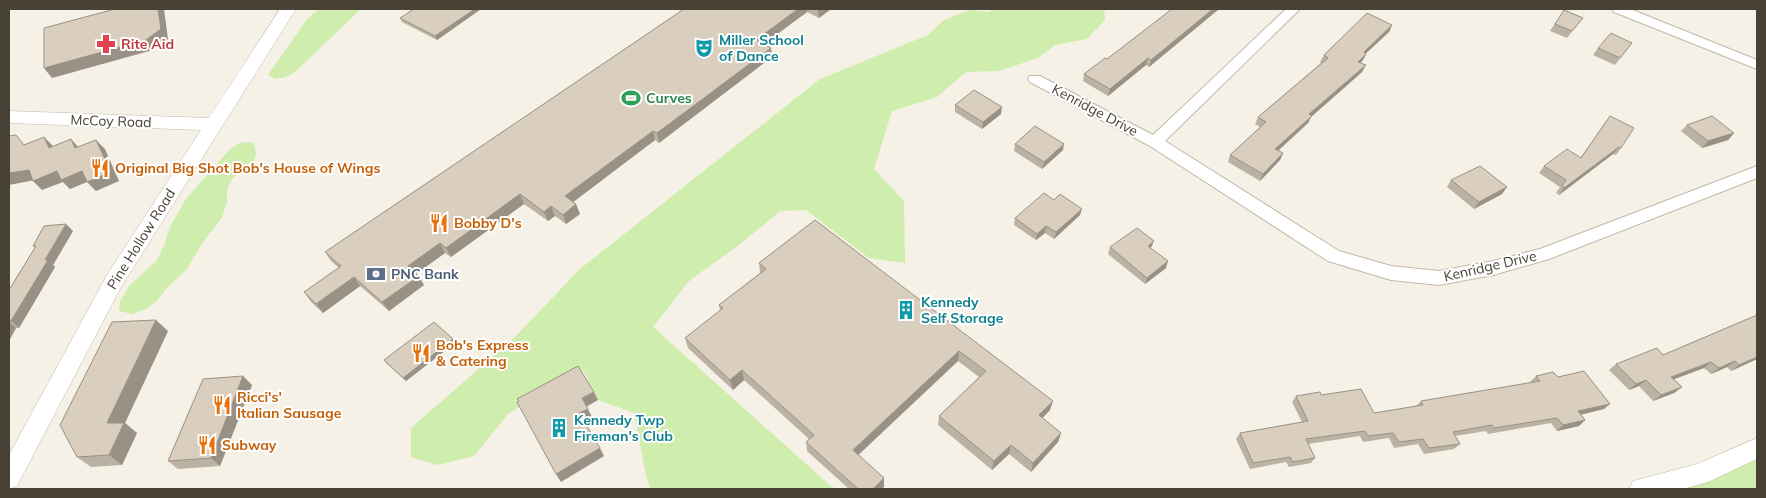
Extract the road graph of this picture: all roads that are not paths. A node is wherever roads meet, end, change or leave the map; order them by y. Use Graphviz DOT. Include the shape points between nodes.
graph roads {
  1 [pos="288,9"];
  2 [pos="300,9"];
  3 [pos="1293,9"];
  4 [pos="1618,9"];
  5 [pos="272,34"];
  6 [pos="1757,64"];
  7 [pos="1035,79"];
  8 [pos="9,117"];
  9 [pos="213,124"];
  10 [pos="1155,142"];
  11 [pos="1757,172"];
  12 [pos="1757,448"];
  13 [pos="9,478"];
  14 [pos="9,488"];
  15 [pos="19,489"];
  16 [pos="1641,489"];
  1 -- 5 [label="street, Pine Hollow Road"];
  2 -- 5 [label="street"];
  3 -- 10 [label="street, Kenridge Drive"];
  4 -- 6 [label="street"];
  5 -- 9 [label="street, Pine Hollow Road"];
  7 -- 10 [label="street, Kenridge Drive"];
  8 -- 9 [label="street, McCoy Road"];
  9 -- 13 [label="street, Pine Hollow Road" via="114,282"];
  10 -- 11 [label="street, Kenridge Drive" via="1334,256 1391,273 1439,278 1543,254"];
  12 -- 16 [label="street" via="1700,474"];
  14 -- 15 [label="street"];
}
